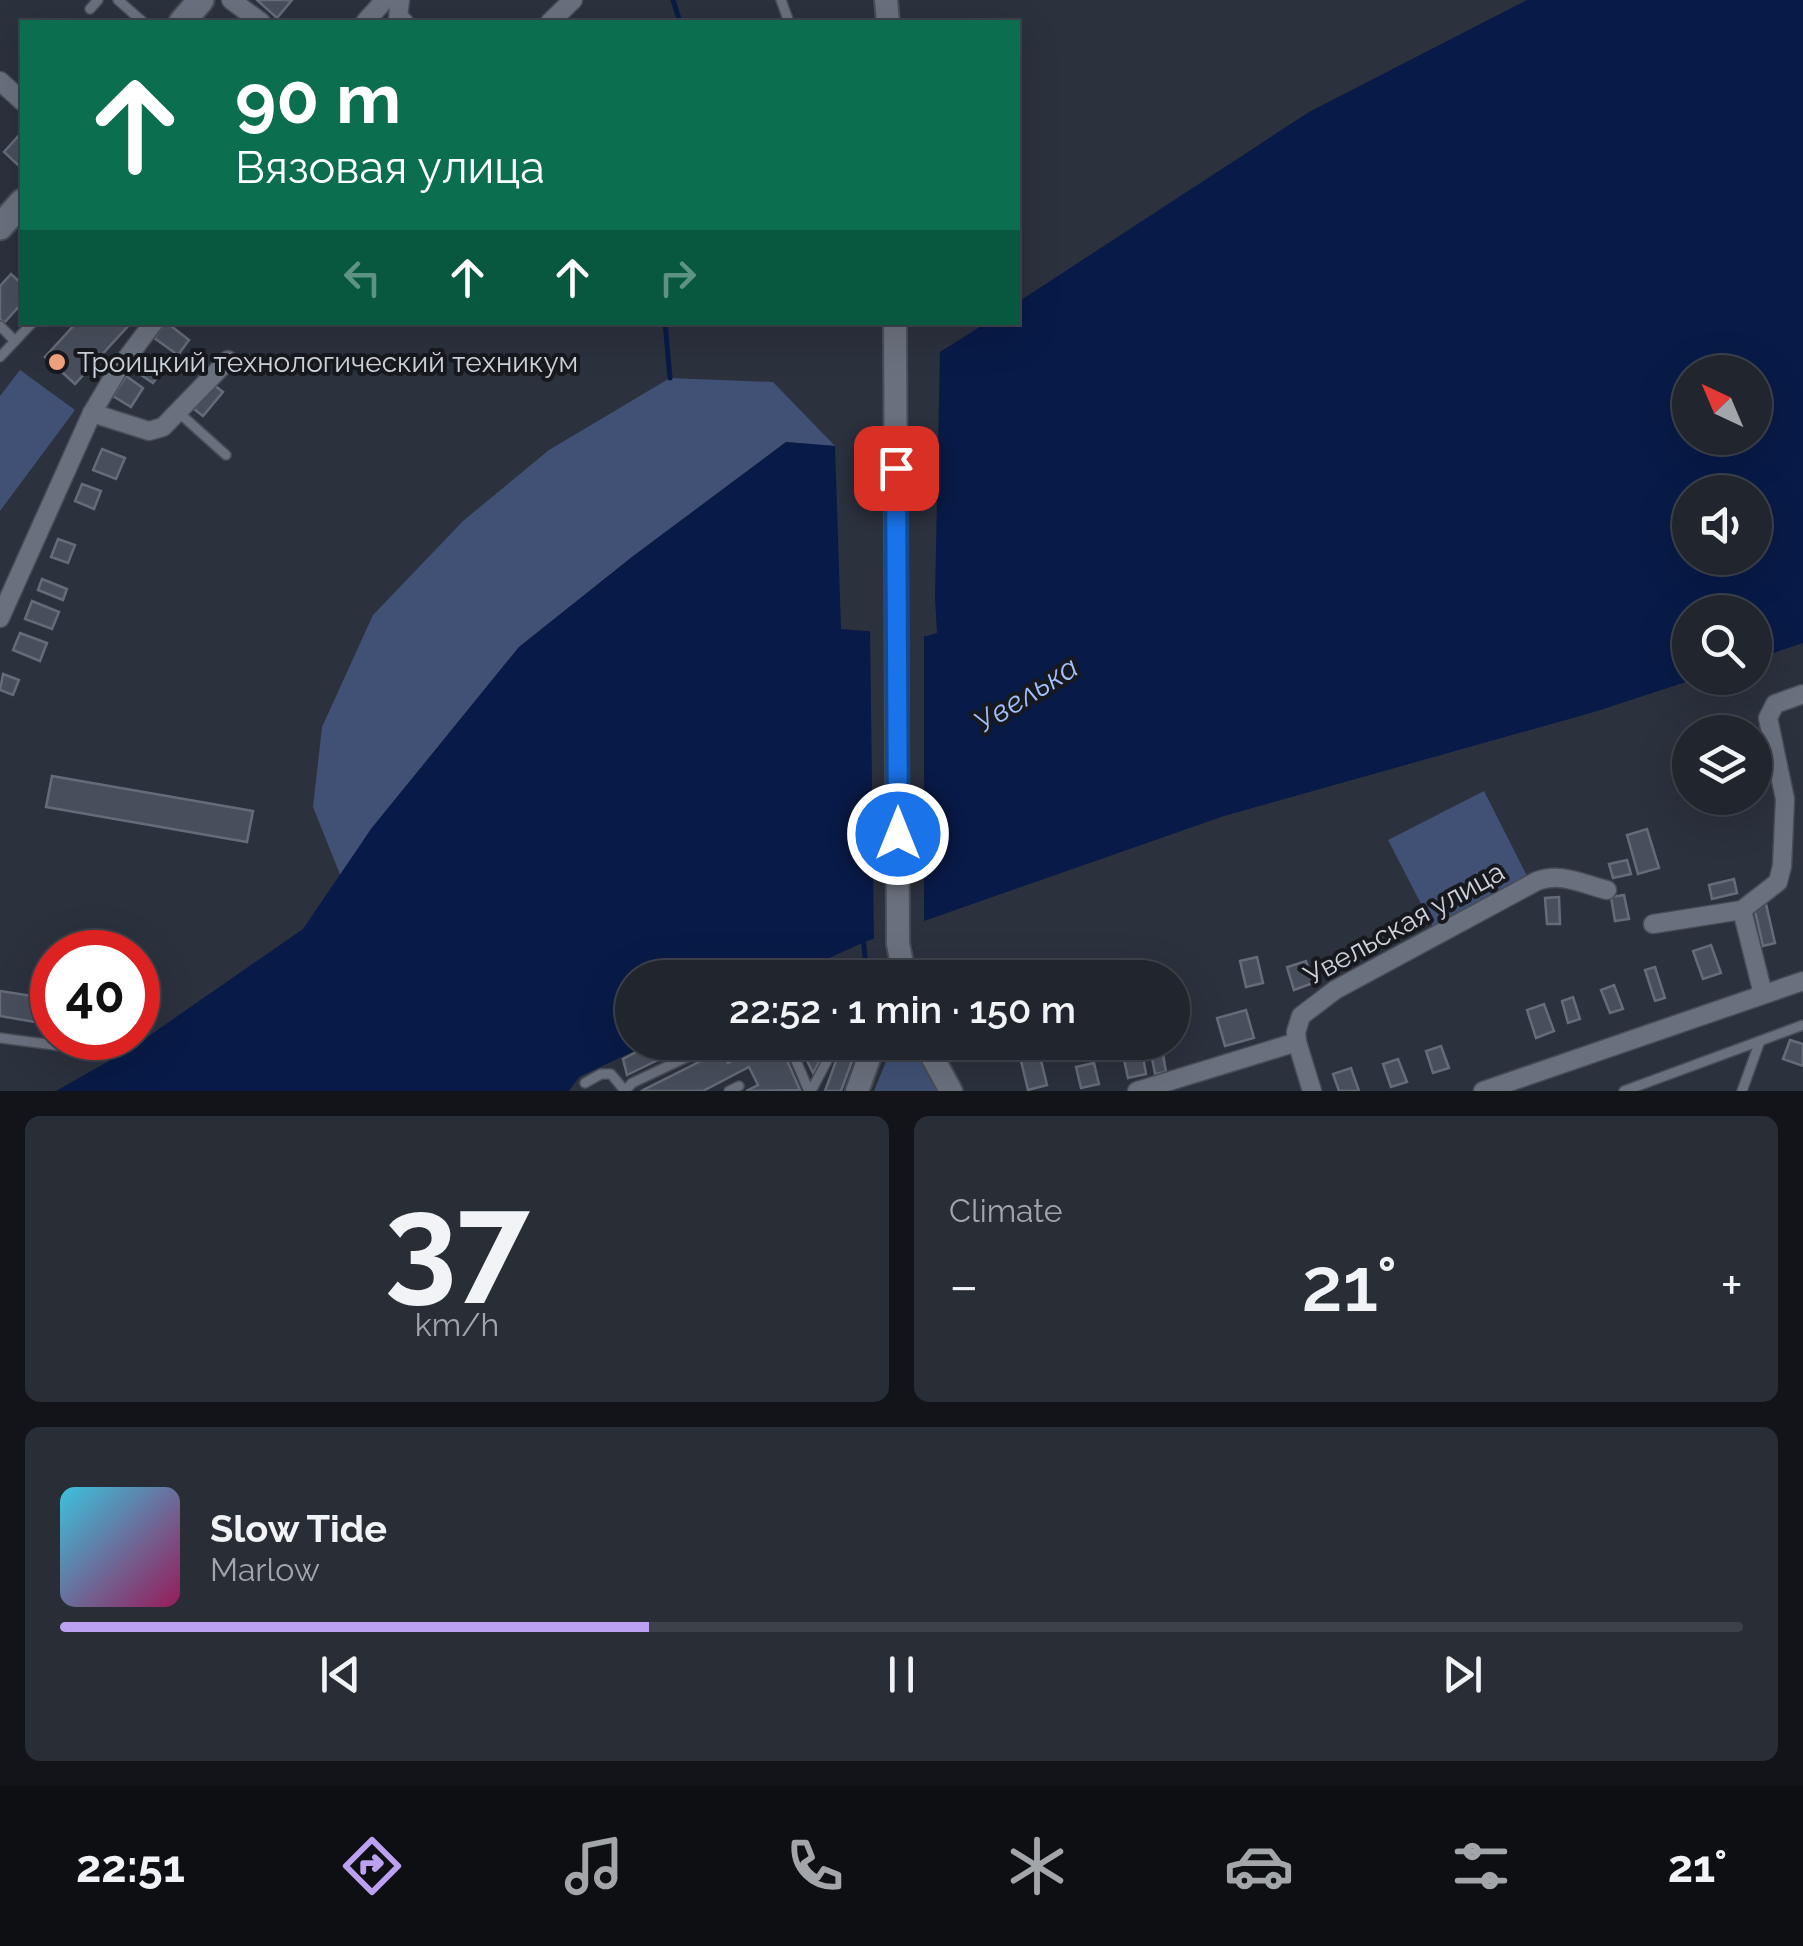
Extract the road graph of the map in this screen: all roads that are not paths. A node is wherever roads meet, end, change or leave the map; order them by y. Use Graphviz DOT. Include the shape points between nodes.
graph roads {
  1 [pos="98,0"];
  2 [pos="118,0"];
  3 [pos="201,0"];
  4 [pos="231,0"];
  5 [pos="385,0"];
  6 [pos="574,0"];
  7 [pos="90,9"];
  8 [pos="141,20"];
  9 [pos="184,20"];
  10 [pos="258,20"];
  11 [pos="367,20"];
  12 [pos="552,20"];
  13 [pos="0,81"];
  14 [pos="20,99"];
  15 [pos="20,204"];
  16 [pos="0,227"];
  17 [pos="30,325"];
  18 [pos="152,325"];
  19 [pos="895,325"];
  20 [pos="0,326"];
  21 [pos="15,340"];
  22 [pos="0,357"];
  23 [pos="228,360"];
  24 [pos="178,411"];
  25 [pos="92,413"];
  26 [pos="226,455"];
  27 [pos="0,618"];
  28 [pos="1803,694"];
  29 [pos="1607,890"];
  30 [pos="1742,910"];
  31 [pos="1652,924"];
  32 [pos="898,944"];
  33 [pos="895,960"];
  34 [pos="902,960"];
  35 [pos="1803,981"];
  36 [pos="1763,994"];
  37 [pos="1803,1025"];
  38 [pos="0,1038"];
  39 [pos="30,1040"];
  40 [pos="1760,1041"];
  41 [pos="1296,1042"];
  42 [pos="681,1060"];
  43 [pos="796,1060"];
  44 [pos="827,1060"];
  45 [pos="869,1060"];
  46 [pos="934,1060"];
  47 [pos="586,1083"];
  48 [pos="625,1091"];
  49 [pos="810,1091"];
  50 [pos="857,1091"];
  51 [pos="952,1091"];
  52 [pos="1137,1091"];
  53 [pos="1312,1091"];
  54 [pos="1483,1091"];
  55 [pos="1624,1091"];
  56 [pos="1742,1091"];
  1 -- 7 [label="lane"];
  2 -- 8 [label="lane"];
  3 -- 9 [label="main road"];
  4 -- 10 [label="street"];
  5 -- 11 [label="street"];
  6 -- 12 [label="street"];
  13 -- 14 [label="street"];
  15 -- 16 [label="main road"];
  17 -- 21 [label="lane"];
  18 -- 25 [label="street"];
  19 -- 32 [label="street"];
  20 -- 21 [label="lane"];
  21 -- 22 [label="lane"];
  23 -- 24 [label="street"];
  24 -- 25 [label="street" via="148,432"];
  24 -- 26 [label="lane"];
  25 -- 27 [label="street"];
  28 -- 30 [label="street" via="1770,710 1784,790 1782,866 1769,892"];
  29 -- 41 [label="street, Увельская улица" via="1563,876 1537,880 1335,990 1302,1016"];
  30 -- 31 [label="street"];
  30 -- 36 [label="street"];
  32 -- 33 [label="street"];
  32 -- 34 [label="street"];
  35 -- 36 [label="street"];
  36 -- 54 [label="street"];
  37 -- 40 [label="lane"];
  38 -- 39 [label="lane"];
  40 -- 55 [label="lane"];
  40 -- 56 [label="lane"];
  41 -- 52 [label="street"];
  41 -- 53 [label="street"];
  42 -- 48 [label="lane"];
  43 -- 49 [label="lane"];
  44 -- 49 [label="lane"];
  45 -- 50 [label="street"];
  46 -- 51 [label="street"];
  47 -- 48 [label="lane" via="612,1074"];
}
